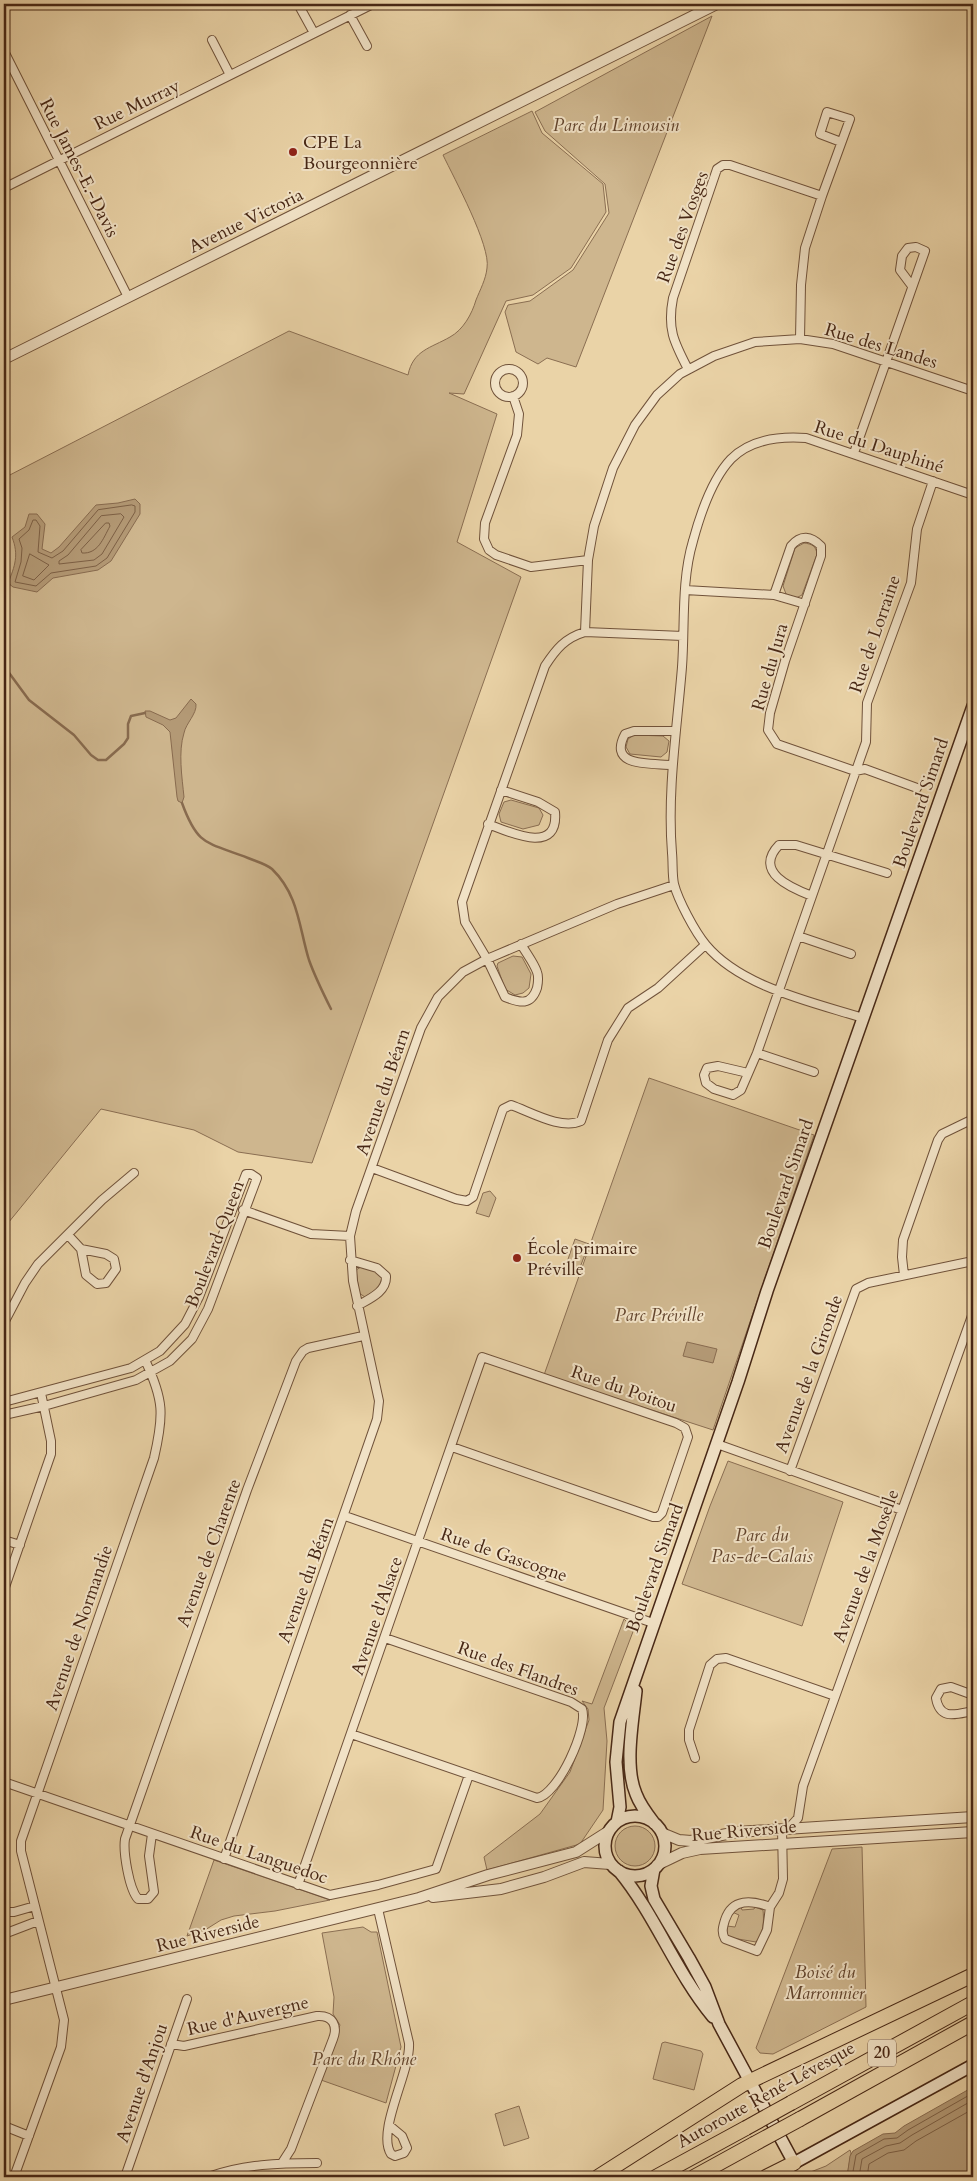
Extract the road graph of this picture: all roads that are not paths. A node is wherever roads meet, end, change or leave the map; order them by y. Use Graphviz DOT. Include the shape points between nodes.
graph roads {
  1 [pos="298,4"];
  2 [pos="373,4"];
  3 [pos="717,4"];
  4 [pos="350,15"];
  5 [pos="314,33"];
  6 [pos="212,40"];
  7 [pos="367,46"];
  8 [pos="4,51"];
  9 [pos="230,75"];
  10 [pos="841,142"];
  11 [pos="59,160"];
  12 [pos="4,188"];
  13 [pos="822,196"];
  14 [pos="912,286"];
  15 [pos="128,297"];
  16 [pos="800,339"];
  17 [pos="4,359"];
  18 [pos="886,361"];
  19 [pos="688,369"];
  20 [pos="973,391"];
  21 [pos="513,396"];
  22 [pos="854,454"];
  23 [pos="932,480"];
  24 [pos="973,495"];
  25 [pos="588,560"];
  26 [pos="685,590"];
  27 [pos="774,595"];
  28 [pos="805,604"];
  29 [pos="585,632"];
  30 [pos="683,636"];
  31 [pos="973,706"];
  32 [pos="675,731"];
  33 [pos="672,765"];
  34 [pos="855,771"];
  35 [pos="917,788"];
  36 [pos="501,790"];
  37 [pos="488,824"];
  38 [pos="827,854"];
  39 [pos="887,873"];
  40 [pos="674,885"];
  41 [pos="812,896"];
  42 [pos="798,936"];
  43 [pos="521,944"];
  44 [pos="705,945"];
  45 [pos="851,954"];
  46 [pos="488,959"];
  47 [pos="780,991"];
  48 [pos="863,1018"];
  49 [pos="757,1053"];
  50 [pos="814,1072"];
  51 [pos="748,1074"];
  52 [pos="973,1119"];
  53 [pos="372,1168"];
  54 [pos="134,1173"];
  55 [pos="234,1207"];
  56 [pos="246,1211"];
  57 [pos="68,1235"];
  58 [pos="350,1236"];
  59 [pos="81,1249"];
  60 [pos="350,1260"];
  61 [pos="973,1261"];
  62 [pos="904,1275"];
  63 [pos="358,1306"];
  64 [pos="973,1312"];
  65 [pos="4,1323"];
  66 [pos="364,1336"];
  67 [pos="482,1357"];
  68 [pos="144,1360"];
  69 [pos="150,1372"];
  70 [pos="41,1393"];
  71 [pos="4,1402"];
  72 [pos="44,1406"];
  73 [pos="4,1414"];
  74 [pos="717,1444"];
  75 [pos="452,1447"];
  76 [pos="790,1471"];
  77 [pos="902,1510"];
  78 [pos="345,1516"];
  79 [pos="4,1540"];
  80 [pos="419,1541"];
  81 [pos="20,1545"];
  82 [pos="4,1590"];
  83 [pos="653,1623"];
  84 [pos="385,1638"];
  85 [pos="637,1676"];
  86 [pos="973,1695"];
  87 [pos="835,1696"];
  88 [pos="973,1710"];
  89 [pos="351,1734"];
  90 [pos="695,1758"];
  91 [pos="469,1776"];
  92 [pos="4,1782"];
  93 [pos="37,1794"];
  94 [pos="973,1817"];
  95 [pos="129,1826"];
  96 [pos="613,1827"];
  97 [pos="785,1829"];
  98 [pos="660,1830"];
  99 [pos="973,1832"];
  100 [pos="152,1834"];
  101 [pos="782,1843"];
  102 [pos="224,1859"];
  103 [pos="613,1867"];
  104 [pos="656,1867"];
  105 [pos="298,1885"];
  106 [pos="420,1898"];
  107 [pos="35,1906"];
  108 [pos="770,1907"];
  109 [pos="378,1909"];
  110 [pos="4,1912"];
  111 [pos="38,1921"];
  112 [pos="4,1934"];
  113 [pos="973,1975"];
  114 [pos="55,1988"];
  115 [pos="187,1999"];
  116 [pos="4,2000"];
  117 [pos="973,2003"];
  118 [pos="719,2024"];
  119 [pos="973,2024"];
  120 [pos="171,2044"];
  121 [pos="973,2064"];
  122 [pos="749,2081"];
  123 [pos="4,2126"];
  124 [pos="390,2126"];
  125 [pos="29,2136"];
  126 [pos="282,2163"];
  127 [pos="317,2163"];
  128 [pos="794,2163"];
  129 [pos="14,2177"];
  130 [pos="125,2177"];
  131 [pos="208,2177"];
  132 [pos="598,2177"];
  133 [pos="656,2177"];
  134 [pos="694,2177"];
  135 [pos="766,2177"];
  1 -- 5 [label="street"];
  2 -- 4 [label="street, Rue Murray"];
  3 -- 15 [label="street, Avenue Victoria"];
  4 -- 5 [label="street, Rue Murray"];
  4 -- 7 [label="street"];
  5 -- 9 [label="street, Rue Murray"];
  6 -- 9 [label="street"];
  8 -- 11 [label="street, Rue James-E.-Davis"];
  9 -- 11 [label="street, Rue Murray"];
  10 -- 13 [label="street"];
  11 -- 12 [label="street, Rue Murray"];
  11 -- 15 [label="street, Rue James-E.-Davis"];
  13 -- 16 [label="street" via="805,248"];
  13 -- 19 [label="street, Rue des Vosges" via="730,165 718,169 670,315 674,344"];
  14 -- 14 [label="street" via="925,251 916,247 908,248 902,256 900,270"];
  14 -- 18 [label="street"];
  15 -- 17 [label="street, Avenue Victoria"];
  16 -- 18 [label="street, Rue des Landes" via="833,344"];
  16 -- 19 [label="street, Rue des Landes" via="755,342"];
  18 -- 20 [label="street, Rue des Landes"];
  18 -- 22 [label="street"];
  19 -- 25 [label="street, Rue des Landes" via="657,396 635,425 612,468 594,526"];
  21 -- 25 [label="street" via="519,414 517,435 485,523 486,544 496,555 530,567"];
  22 -- 23 [label="street, Rue du Dauphiné"];
  22 -- 26 [label="street, Rue du Dauphiné" via="806,438 787,436 752,444 732,458 716,480 692,542"];
  23 -- 24 [label="street, Rue du Dauphiné"];
  23 -- 34 [label="street, Rue de Lorraine" via="917,529 911,583 867,703 866,742"];
  25 -- 29 [label="street, Rue des Landes"];
  26 -- 27 [label="street, Rue du Jura"];
  26 -- 30 [label="street, Rue du Dauphiné"];
  27 -- 28 [label="street, Rue du Jura"];
  27 -- 28 [label="street, Rue du Jura" via="791,546 804,537 815,540 821,546 822,556"];
  28 -- 34 [label="street, Rue du Jura" via="785,661 768,730 777,744"];
  29 -- 30 [label="street"];
  29 -- 36 [label="street" via="572,636 558,647 545,666"];
  30 -- 32 [label="street, Rue du Dauphiné"];
  31 -- 48 [label="main road, Boulevard Simard"];
  32 -- 33 [label="street, Rue du Dauphiné"];
  32 -- 33 [label="street" via="634,731 624,734 620,744 622,756 629,761"];
  33 -- 40 [label="street, Rue du Dauphiné" via="670,833"];
  34 -- 35 [label="street, Rue du Jura" via="865,769"];
  34 -- 38 [label="street, Rue de Lorraine"];
  36 -- 37 [label="street"];
  36 -- 37 [label="street" via="538,802 556,812 556,821 549,834 539,838 525,838"];
  37 -- 46 [label="street" via="462,902 465,922"];
  38 -- 39 [label="street"];
  38 -- 41 [label="street, Rue de Lorraine"];
  38 -- 41 [label="street" via="796,845 779,845 771,853 774,873 789,887"];
  40 -- 43 [label="street, Avenue du Béarn" via="617,904"];
  40 -- 44 [label="street, Rue du Dauphiné"];
  41 -- 42 [label="street, Rue de Lorraine"];
  42 -- 45 [label="street"];
  42 -- 47 [label="street, Rue de Lorraine"];
  43 -- 46 [label="street, Avenue du Béarn"];
  43 -- 46 [label="street" via="538,978 534,996 526,1002 506,997"];
  44 -- 47 [label="street, Rue du Dauphiné" via="726,964"];
  44 -- 53 [label="street" via="658,988 628,1008 608,1040 581,1121 560,1123 511,1105 503,1109 473,1197 467,1201 456,1199"];
  46 -- 53 [label="street, Avenue du Béarn" via="463,972 438,997 421,1028"];
  47 -- 48 [label="street, Rue du Dauphiné"];
  47 -- 49 [label="street, Rue de Lorraine"];
  48 -- 74 [label="main road, Boulevard Simard"];
  49 -- 50 [label="street"];
  49 -- 51 [label="street, Rue de Lorraine"];
  51 -- 51 [label="street, Rue de Lorraine" via="741,1090 733,1095 706,1084 704,1075 707,1068 718,1066"];
  52 -- 62 [label="street" via="942,1134 938,1140 903,1240"];
  53 -- 58 [label="street, Avenue du Béarn"];
  54 -- 57 [label="street"];
  55 -- 56 [label="street"];
  55 -- 56 [label="street, Boulevard Queen" via="246,1174 251,1174 257,1178"];
  55 -- 68 [label="street, Boulevard Queen" via="185,1324 160,1351"];
  56 -- 58 [label="street" via="311,1234"];
  56 -- 69 [label="street, Boulevard Queen" via="208,1309 192,1339 170,1361"];
  57 -- 59 [label="street"];
  57 -- 65 [label="street" via="32,1272"];
  58 -- 60 [label="street, Avenue du Béarn"];
  59 -- 59 [label="street" via="86,1275 97,1284 106,1283 116,1269 114,1259"];
  60 -- 63 [label="street, Avenue du Béarn"];
  60 -- 63 [label="street" via="378,1268 386,1276 381,1291"];
  61 -- 62 [label="street, Avenue de la Gironde"];
  62 -- 76 [label="street, Avenue de la Gironde" via="856,1289"];
  63 -- 66 [label="street, Avenue du Béarn"];
  64 -- 77 [label="street, Avenue de la Moselle"];
  66 -- 78 [label="street, Avenue du Béarn" via="379,1411"];
  66 -- 95 [label="street, Avenue de Charente" via="308,1348 296,1361 247,1490"];
  67 -- 75 [label="street, Avenue d'Alsace"];
  67 -- 75 [label="street, Rue du Poitou" via="676,1423 688,1432 687,1442 658,1517"];
  68 -- 69 [label="street, Avenue de Normandie"];
  68 -- 70 [label="street, Boulevard Queen" via="131,1368"];
  69 -- 72 [label="street, Boulevard Queen" via="136,1380"];
  69 -- 93 [label="street, Avenue de Normandie" via="161,1403 161,1429 154,1458"];
  70 -- 71 [label="street, Boulevard Queen"];
  70 -- 72 [label="street"];
  72 -- 73 [label="street, Boulevard Queen"];
  72 -- 81 [label="street" via="51,1454"];
  74 -- 76 [label="street"];
  74 -- 83 [label="main road, Boulevard Simard"];
  75 -- 80 [label="street, Avenue d'Alsace"];
  76 -- 77 [label="street"];
  77 -- 87 [label="street, Avenue de la Moselle"];
  78 -- 80 [label="street, Rue de Gascogne"];
  78 -- 102 [label="street, Avenue du Béarn"];
  79 -- 81 [label="street"];
  80 -- 83 [label="street, Rue de Gascogne"];
  80 -- 84 [label="street, Avenue d'Alsace"];
  81 -- 82 [label="street"];
  83 -- 85 [label="main road, Boulevard Simard"];
  84 -- 89 [label="street, Avenue d'Alsace"];
  84 -- 91 [label="street, Rue des Flandres" via="571,1702 582,1709 584,1721 566,1768 541,1798"];
  85 -- 96 [label="main road, Boulevard Simard" via="620,1722 617,1740 620,1807"];
  85 -- 98 [label="main road, Boulevard Simard" via="631,1750 632,1783 639,1801"];
  86 -- 88 [label="street" via="951,1686 942,1689 936,1698 937,1707 943,1713 951,1715"];
  87 -- 90 [label="street" via="726,1658 717,1659 710,1665 688,1730"];
  87 -- 97 [label="street, Avenue de la Moselle" via="803,1786 797,1820"];
  89 -- 91 [label="street, Rue des Flandres"];
  89 -- 105 [label="street, Avenue d'Alsace"];
  91 -- 105 [label="street, Rue du Languedoc" via="436,1869 337,1895"];
  92 -- 93 [label="street, Rue du Languedoc"];
  93 -- 95 [label="street, Rue du Languedoc"];
  93 -- 107 [label="street, Avenue de Normandie" via="20,1845"];
  94 -- 97 [label="street, Rue Riverside"];
  95 -- 100 [label="street, Rue du Languedoc"];
  95 -- 100 [label="street" via="125,1853 138,1899 144,1900 154,1892 148,1856"];
  96 -- 98 [label="main road" via="626,1818 637,1817 648,1820"];
  96 -- 103 [label="main road" via="604,1848"];
  96 -- 106 [label="street, Rue Riverside" via="572,1854 488,1875"];
  97 -- 98 [label="street, Rue Riverside" via="687,1841"];
  97 -- 101 [label="street"];
  98 -- 104 [label="main road" via="665,1849"];
  99 -- 101 [label="street, Rue Riverside"];
  100 -- 102 [label="street, Rue du Languedoc"];
  101 -- 104 [label="street, Rue Riverside" via="693,1850"];
  101 -- 108 [label="street" via="783,1879"];
  102 -- 105 [label="street, Rue du Languedoc"];
  103 -- 104 [label="main road" via="636,1875 646,1874"];
  103 -- 106 [label="street, Rue Riverside" via="584,1862 501,1889"];
  103 -- 118 [label="main road" via="640,1899 694,1994"];
  104 -- 118 [label="main road" via="651,1886 654,1899 705,1987"];
  106 -- 109 [label="street, Rue Riverside"];
  107 -- 110 [label="street"];
  107 -- 111 [label="street, Avenue de Normandie"];
  108 -- 108 [label="street" via="752,1902 733,1906 728,1910 723,1926 724,1937 757,1951 766,1930"];
  109 -- 114 [label="street, Rue Riverside"];
  109 -- 124 [label="street" via="409,2048"];
  111 -- 112 [label="street"];
  111 -- 114 [label="street, Avenue de Normandie"];
  113 -- 122 [label="highway"];
  114 -- 116 [label="street, Rue Riverside"];
  114 -- 125 [label="street, Avenue de Normandie" via="64,2020 63,2040"];
  115 -- 120 [label="street, Avenue d'Anjou"];
  117 -- 133 [label="highway, Autoroute René-Lévesque / 20, bridge"];
  118 -- 122 [label="main road"];
  119 -- 134 [label="highway, Autoroute René-Lévesque / 20, bridge"];
  120 -- 126 [label="street, Rue d'Auvergne" via="184,2046 317,2016 331,2019 335,2025 334,2036 294,2143"];
  120 -- 130 [label="street, Avenue d'Anjou"];
  121 -- 128 [label="main road"];
  122 -- 128 [label="main road"];
  122 -- 132 [label="highway"];
  123 -- 125 [label="street"];
  125 -- 129 [label="street, Avenue de Normandie"];
  126 -- 127 [label="street"];
  126 -- 131 [label="street" via="243,2167"];
  128 -- 135 [label="highway"];
}
